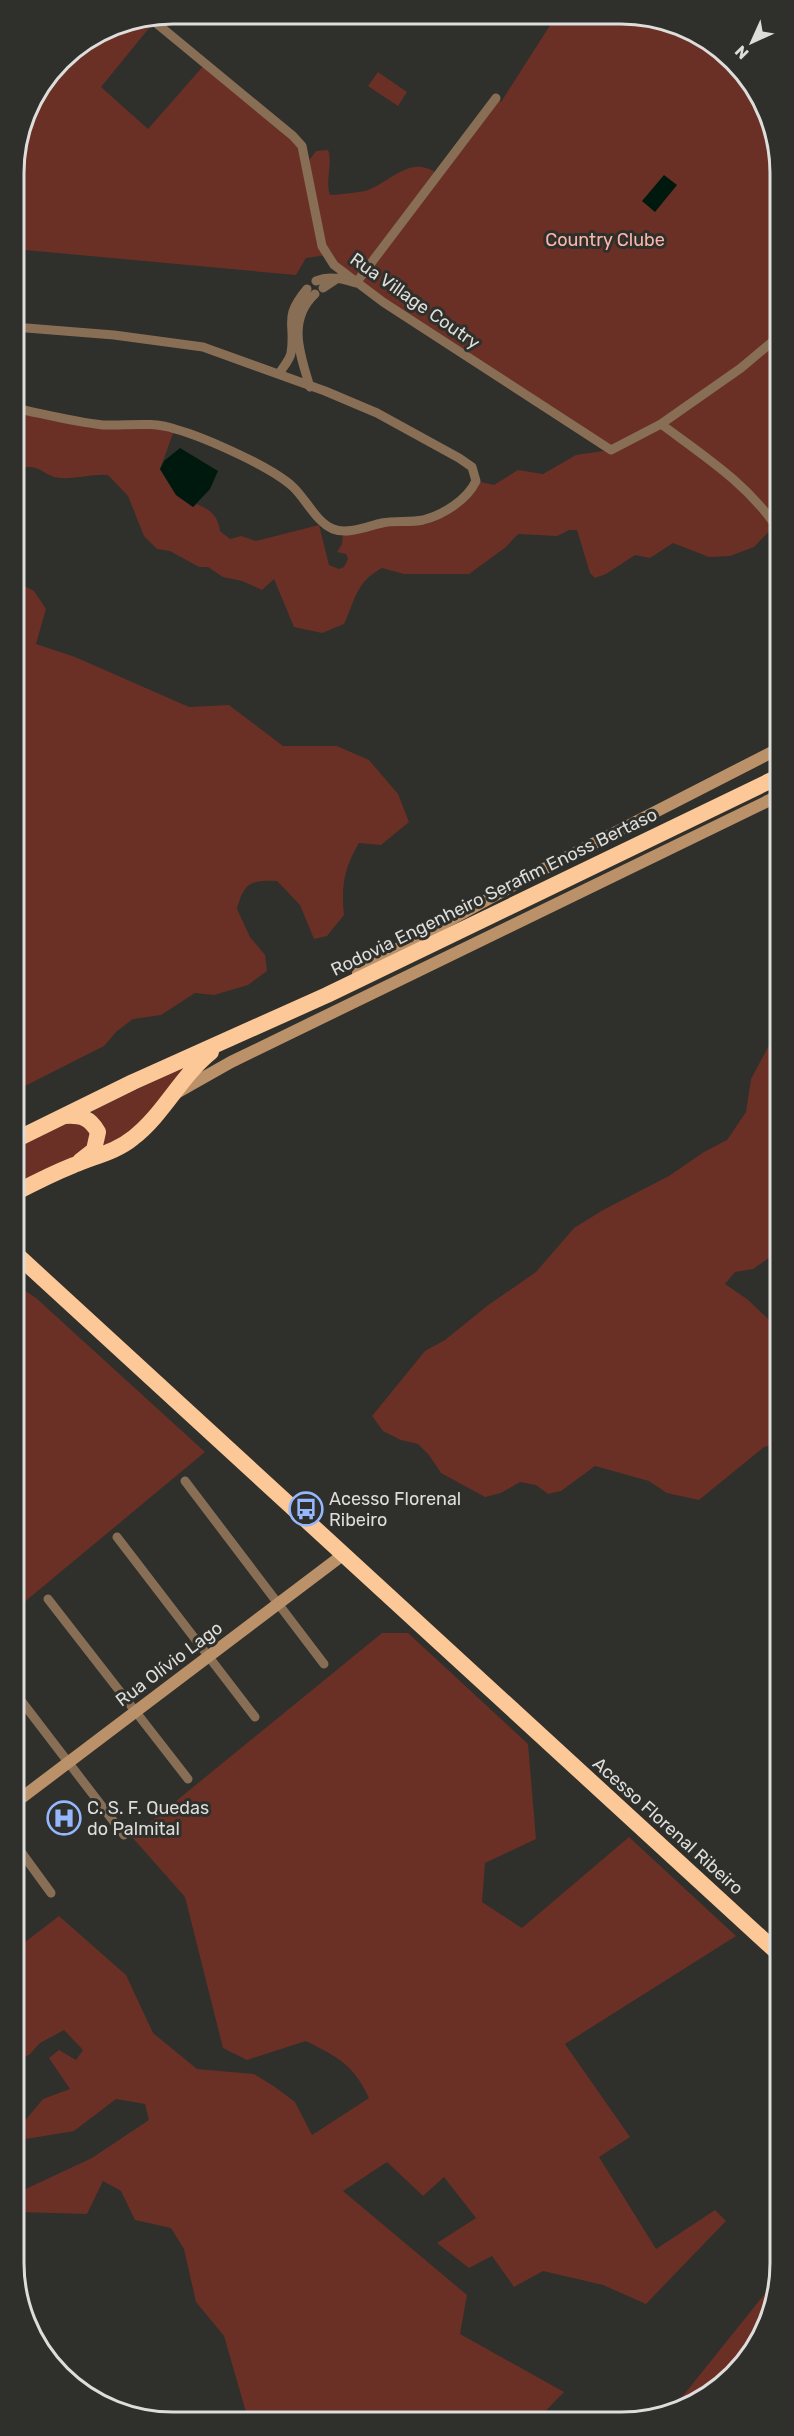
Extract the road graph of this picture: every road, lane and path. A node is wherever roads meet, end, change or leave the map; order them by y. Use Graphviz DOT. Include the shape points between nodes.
graph roads {
  1 [pos="158,25"];
  2 [pos="496,98"];
  3 [pos="356,283"];
  4 [pos="315,288"];
  5 [pos="24,328"];
  6 [pos="770,344"];
  7 [pos="279,374"];
  8 [pos="310,387"];
  9 [pos="24,410"];
  10 [pos="661,424"];
  11 [pos="770,517"];
  12 [pos="770,753"];
  13 [pos="770,781"];
  14 [pos="770,800"];
  15 [pos="327,995"];
  16 [pos="225,1040"];
  17 [pos="168,1101"];
  18 [pos="64,1116"];
  19 [pos="24,1136"];
  20 [pos="74,1165"];
  21 [pos="24,1190"];
  22 [pos="24,1261"];
  23 [pos="185,1481"];
  24 [pos="117,1537"];
  25 [pos="344,1554"];
  26 [pos="48,1599"];
  27 [pos="279,1604"];
  28 [pos="209,1656"];
  29 [pos="324,1664"];
  30 [pos="24,1704"];
  31 [pos="136,1711"];
  32 [pos="255,1717"];
  33 [pos="68,1762"];
  34 [pos="188,1779"];
  35 [pos="24,1796"];
  36 [pos="123,1835"];
  37 [pos="24,1856"];
  38 [pos="51,1893"];
  39 [pos="770,1946"];
  1 -- 3 [label="street, Rua Village Coutry" via="302,146 322,246 334,265"];
  2 -- 3 [label="street"];
  3 -- 4 [label="street" via="324,278"];
  3 -- 10 [label="street, Rua Village Coutry" via="611,450"];
  4 -- 7 [label="street" via="294,307 290,319 291,355"];
  4 -- 8 [label="street" via="298,319 302,360"];
  5 -- 7 [label="street" via="203,347"];
  6 -- 10 [label="street"];
  7 -- 8 [label="street"];
  8 -- 9 [label="street" via="377,413 459,458 476,475 472,489 442,513 422,520 386,522 344,532 325,524 292,486 275,474 175,428 149,423 76,422"];
  10 -- 11 [label="street" via="740,483"];
  12 -- 15 [label="main road" via="534,874 377,960"];
  13 -- 15 [label="highway, Rodovia Engenheiro Serafim Enoss Bertaso"];
  14 -- 17 [label="main road" via="231,1062"];
  15 -- 16 [label="highway, Rodovia Engenheiro Serafim Enoss Bertaso"];
  16 -- 17 [label="highway, Rodovia Engenheiro Serafim Enoss Bertaso" via="198,1062"];
  16 -- 18 [label="highway, Rodovia Engenheiro Serafim Enoss Bertaso"];
  17 -- 20 [label="highway, Rodovia Engenheiro Serafim Enoss Bertaso" via="126,1144"];
  18 -- 19 [label="highway, Rodovia Engenheiro Serafim Enoss Bertaso"];
  18 -- 20 [label="highway" via="87,1118 98,1132 94,1150"];
  20 -- 21 [label="highway, Rodovia Engenheiro Serafim Enoss Bertaso"];
  22 -- 25 [label="highway, Acesso Florenal Ribeiro"];
  23 -- 27 [label="street"];
  24 -- 28 [label="street"];
  25 -- 27 [label="main road, Rua Olívio Lago"];
  25 -- 39 [label="highway, Acesso Florenal Ribeiro"];
  26 -- 31 [label="street"];
  27 -- 28 [label="main road, Rua Olívio Lago"];
  27 -- 29 [label="street"];
  28 -- 31 [label="main road, Rua Olívio Lago"];
  28 -- 32 [label="street"];
  30 -- 33 [label="street"];
  31 -- 33 [label="main road, Rua Olívio Lago"];
  31 -- 34 [label="street"];
  33 -- 35 [label="main road, Rua Olívio Lago"];
  33 -- 36 [label="street"];
  37 -- 38 [label="street"];
}
